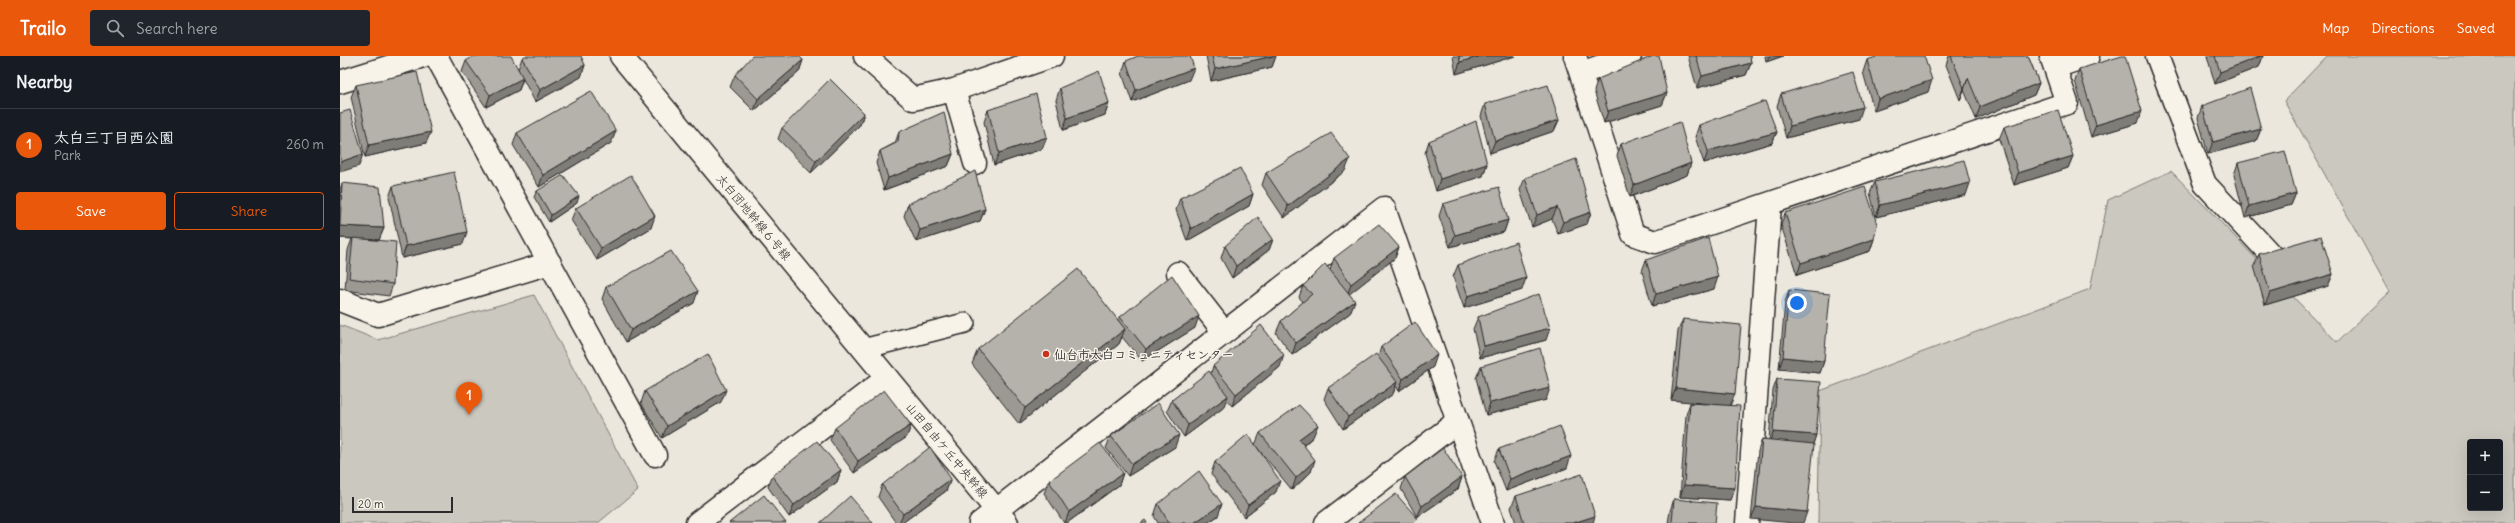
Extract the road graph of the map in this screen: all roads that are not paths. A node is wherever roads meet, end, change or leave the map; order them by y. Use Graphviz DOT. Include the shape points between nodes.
graph roads {
  1 [pos="423,56"];
  2 [pos="436,56"];
  3 [pos="621,56"];
  4 [pos="865,56"];
  5 [pos="1052,56"];
  6 [pos="1630,56"];
  7 [pos="2088,56"];
  8 [pos="2157,56"];
  9 [pos="2053,62"];
  10 [pos="1578,65"];
  11 [pos="340,82"];
  12 [pos="954,90"];
  13 [pos="975,163"];
  14 [pos="1770,205"];
  15 [pos="2270,255"];
  16 [pos="550,263"];
  17 [pos="1178,273"];
  18 [pos="340,300"];
  19 [pos="965,323"];
  20 [pos="1224,332"];
  21 [pos="863,349"];
  22 [pos="887,378"];
  23 [pos="1458,421"];
  24 [pos="655,455"];
  25 [pos="1002,516"];
  26 [pos="697,523"];
  27 [pos="980,523"];
  28 [pos="1326,523"];
  29 [pos="1493,523"];
  30 [pos="1747,523"];
  1 -- 11 [label="street"];
  2 -- 16 [label="street"];
  3 -- 21 [label="street, 太白団地幹線６号線"];
  4 -- 12 [label="street" via="913,99"];
  5 -- 12 [label="street"];
  6 -- 10 [label="street"];
  7 -- 9 [label="street"];
  8 -- 15 [label="street" via="2205,184"];
  9 -- 14 [label="street" via="2067,103"];
  10 -- 14 [label="street" via="1633,234 1655,242"];
  12 -- 13 [label="street"];
  14 -- 30 [label="street"];
  16 -- 18 [label="street" via="378,315"];
  16 -- 24 [label="street"];
  17 -- 20 [label="street"];
  19 -- 21 [label="lane"];
  20 -- 23 [label="street" via="1384,208"];
  20 -- 25 [label="street"];
  21 -- 22 [label="street, 太白団地幹線６号線"];
  22 -- 25 [label="street, 山田自由ケ丘中央幹線"];
  22 -- 26 [label="street"];
  23 -- 28 [label="street"];
  23 -- 29 [label="street"];
  25 -- 27 [label="street"];
}
